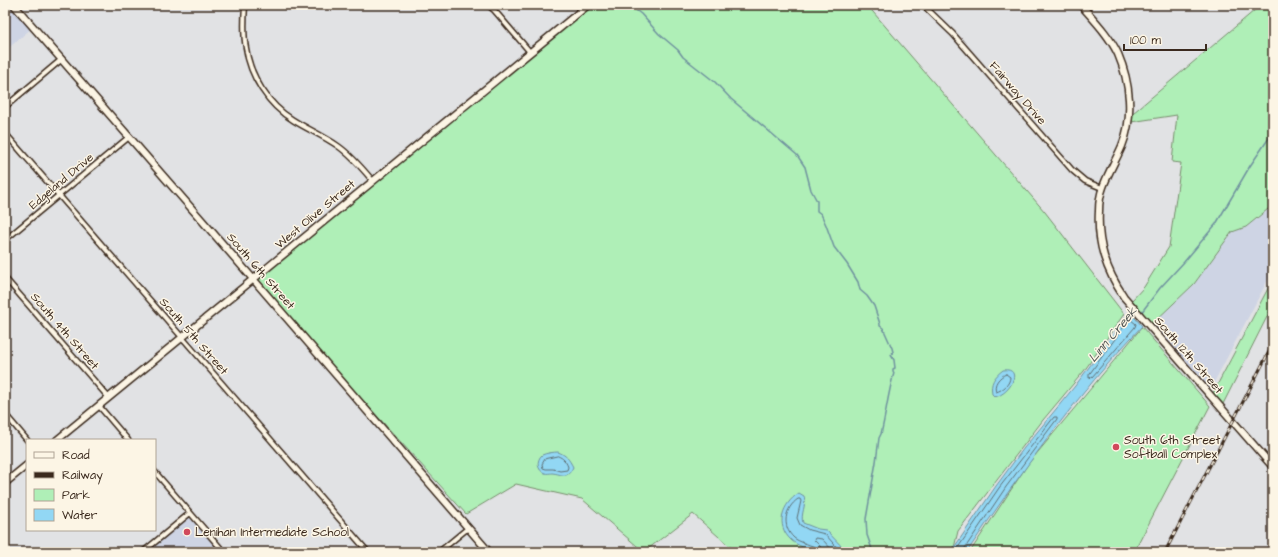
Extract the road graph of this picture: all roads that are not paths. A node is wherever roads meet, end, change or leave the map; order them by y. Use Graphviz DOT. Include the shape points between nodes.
graph roads {
  1 [pos="14,5"];
  2 [pos="245,5"];
  3 [pos="488,5"];
  4 [pos="588,5"];
  5 [pos="923,5"];
  6 [pos="1081,5"];
  7 [pos="530,52"];
  8 [pos="62,59"];
  9 [pos="5,107"];
  10 [pos="5,133"];
  11 [pos="129,137"];
  12 [pos="372,180"];
  13 [pos="1102,188"];
  14 [pos="59,196"];
  15 [pos="5,240"];
  16 [pos="5,278"];
  17 [pos="253,279"];
  18 [pos="182,338"];
  19 [pos="109,398"];
  20 [pos="99,406"];
  21 [pos="5,414"];
  22 [pos="26,439"];
  23 [pos="58,439"];
  24 [pos="127,439"];
  25 [pos="26,466"];
  26 [pos="1273,467"];
  27 [pos="156,473"];
  28 [pos="5,483"];
  29 [pos="190,512"];
  30 [pos="468,528"];
  31 [pos="143,552"];
  32 [pos="224,552"];
  33 [pos="368,552"];
  34 [pos="439,552"];
  35 [pos="489,552"];
  1 -- 8 [label="main road, South 6th Street"];
  2 -- 12 [label="street" via="244,31 248,61 266,95 291,120 346,152"];
  3 -- 7 [label="street"];
  4 -- 7 [label="main road, West Olive Street"];
  5 -- 13 [label="street, Fairway Drive" via="953,34 1072,170 1084,181"];
  6 -- 13 [label="main road, South 12th Street" via="1112,43 1123,68 1128,94 1127,129"];
  7 -- 12 [label="main road, West Olive Street"];
  8 -- 9 [label="street"];
  8 -- 11 [label="main road, South 6th Street"];
  10 -- 14 [label="street, South 5th Street"];
  11 -- 14 [label="street, Edgeland Drive"];
  11 -- 17 [label="main road, South 6th Street"];
  12 -- 17 [label="main road, West Olive Street"];
  13 -- 26 [label="main road, South 12th Street" via="1098,220 1100,245 1108,270 1116,284 1128,302"];
  14 -- 15 [label="street, Edgeland Drive"];
  14 -- 18 [label="street, South 5th Street"];
  16 -- 19 [label="street, South 4th Street"];
  17 -- 18 [label="main road, West Olive Street"];
  17 -- 30 [label="main road, South 6th Street"];
  18 -- 19 [label="main road, West Olive Street"];
  18 -- 33 [label="street, South 5th Street"];
  19 -- 20 [label="main road, West Olive Street"];
  20 -- 23 [label="main road, West Olive Street"];
  20 -- 24 [label="street"];
  21 -- 22 [label="street"];
  25 -- 28 [label="main road"];
  27 -- 29 [label="street"];
  29 -- 31 [label="street"];
  29 -- 32 [label="street"];
  30 -- 34 [label="street"];
  30 -- 35 [label="main road, South 6th Street"];
}
